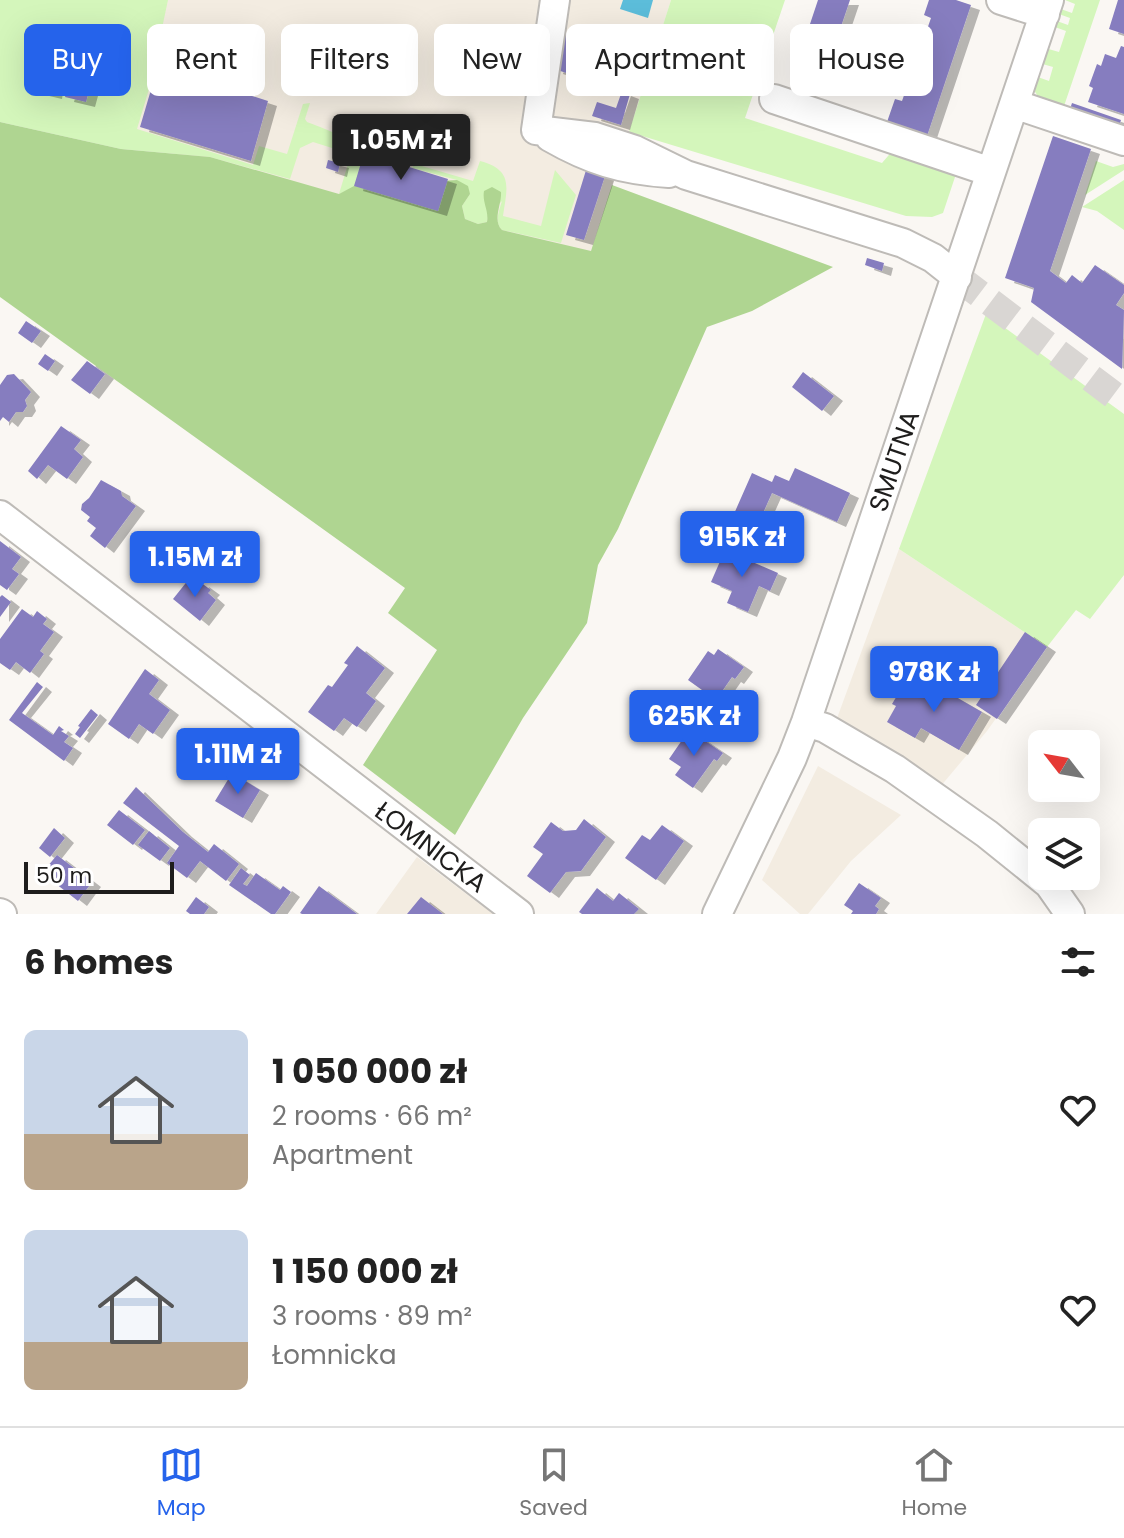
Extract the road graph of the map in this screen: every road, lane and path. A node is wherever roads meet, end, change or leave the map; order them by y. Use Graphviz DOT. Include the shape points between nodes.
graph roads {
  1 [pos="555,0"];
  2 [pos="1001,0"];
  3 [pos="1047,7"];
  4 [pos="774,99"];
  5 [pos="1014,104"];
  6 [pos="1124,141"];
  7 [pos="991,172"];
  8 [pos="957,277"];
  9 [pos="0,515"];
  10 [pos="806,722"];
  11 [pos="519,914"];
  12 [pos="717,914"];
  13 [pos="1070,914"];
  1 -- 8 [label="street" via="536,130 595,137 686,175 903,243"];
  2 -- 3 [label="street"];
  3 -- 5 [label="street, SMUTNA"];
  4 -- 7 [label="street"];
  5 -- 6 [label="street"];
  5 -- 7 [label="street, SMUTNA"];
  7 -- 8 [label="street, SMUTNA"];
  8 -- 10 [label="street, SMUTNA"];
  9 -- 11 [label="street, ŁOMNICKA"];
  10 -- 12 [label="street, SMUTNA"];
  10 -- 13 [label="street" via="895,769 987,834 1049,884"];
}
